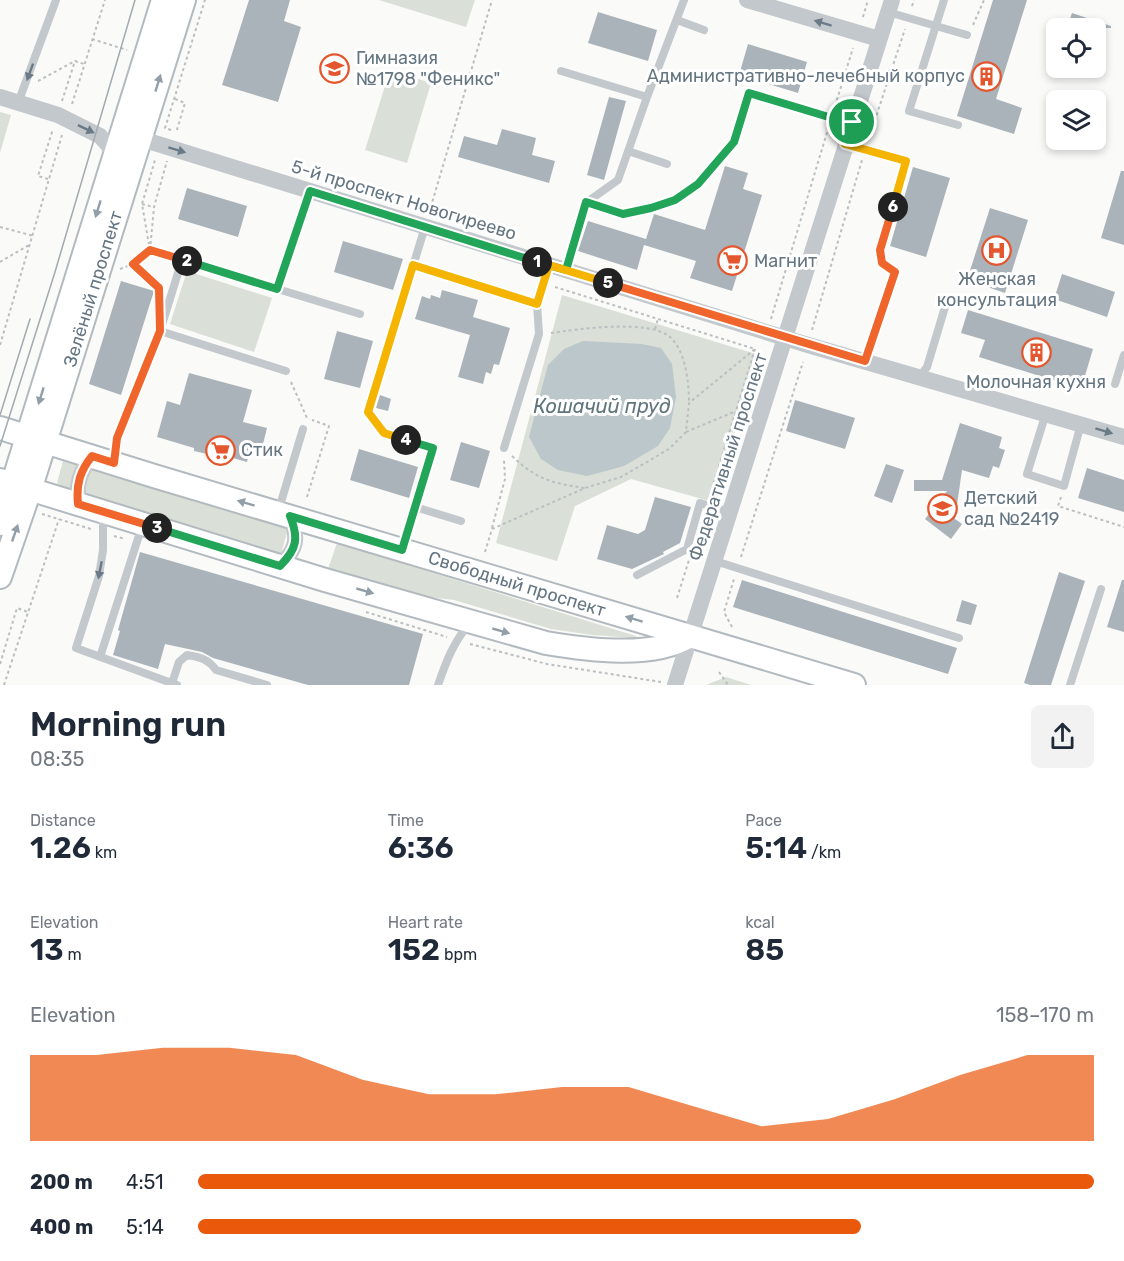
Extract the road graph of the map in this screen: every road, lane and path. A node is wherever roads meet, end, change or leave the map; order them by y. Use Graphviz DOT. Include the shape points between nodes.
graph roads {
  1 [pos="57,0"];
  2 [pos="105,0"];
  3 [pos="163,0"];
  4 [pos="184,0"];
  5 [pos="205,0"];
  6 [pos="492,0"];
  7 [pos="684,0"];
  8 [pos="747,0"];
  9 [pos="868,0"];
  10 [pos="914,0"];
  11 [pos="944,0"];
  12 [pos="984,0"];
  13 [pos="782,5"];
  14 [pos="890,6"];
  15 [pos="908,18"];
  16 [pos="677,20"];
  17 [pos="935,26"];
  18 [pos="704,30"];
  19 [pos="857,34"];
  20 [pos="967,35"];
  21 [pos="92,39"];
  22 [pos="879,39"];
  23 [pos="133,52"];
  24 [pos="75,61"];
  25 [pos="561,71"];
  26 [pos="749,93"];
  27 [pos="21,96"];
  28 [pos="647,96"];
  29 [pos="0,97"];
  30 [pos="174,99"];
  31 [pos="72,105"];
  32 [pos="832,118"];
  33 [pos="852,122"];
  34 [pos="958,125"];
  35 [pos="65,127"];
  36 [pos="165,128"];
  37 [pos="175,136"];
  38 [pos="125,141"];
  39 [pos="845,144"];
  40 [pos="865,150"];
  41 [pos="628,151"];
  42 [pos="168,159"];
  43 [pos="155,160"];
  44 [pos="667,164"];
  45 [pos="310,191"];
  46 [pos="586,202"];
  47 [pos="141,204"];
  48 [pos="154,207"];
  49 [pos="0,227"];
  50 [pos="425,227"];
  51 [pos="34,236"];
  52 [pos="31,244"];
  53 [pos="150,250"];
  54 [pos="182,260"];
  55 [pos="0,262"];
  56 [pos="133,264"];
  57 [pos="413,265"];
  58 [pos="549,265"];
  59 [pos="566,270"];
  60 [pos="115,271"];
  61 [pos="543,283"];
  62 [pos="277,289"];
  63 [pos="159,299"];
  64 [pos="537,304"];
  65 [pos="945,307"];
  66 [pos="360,314"];
  67 [pos="658,319"];
  68 [pos="770,320"];
  69 [pos="655,329"];
  70 [pos="160,331"];
  71 [pos="811,333"];
  72 [pos="539,334"];
  73 [pos="786,338"];
  74 [pos="0,345"];
  75 [pos="756,349"];
  76 [pos="1124,355"];
  77 [pos="865,361"];
  78 [pos="803,362"];
  79 [pos="286,371"];
  80 [pos="920,376"];
  81 [pos="1115,384"];
  82 [pos="689,403"];
  83 [pos="736,411"];
  84 [pos="1046,414"];
  85 [pos="1081,424"];
  86 [pos="0,428"];
  87 [pos="303,429"];
  88 [pos="686,432"];
  89 [pos="1124,437"];
  90 [pos="37,439"];
  91 [pos="504,448"];
  92 [pos="92,456"];
  93 [pos="114,463"];
  94 [pos="14,485"];
  95 [pos="1064,486"];
  96 [pos="585,488"];
  97 [pos="78,504"];
  98 [pos="706,505"];
  99 [pos="415,507"];
  100 [pos="103,512"];
  101 [pos="730,512"];
  102 [pos="284,515"];
  103 [pos="58,519"];
  104 [pos="461,521"];
  105 [pos="0,524"];
  106 [pos="143,524"];
  107 [pos="1124,527"];
  108 [pos="492,529"];
  109 [pos="402,550"];
  110 [pos="484,552"];
  111 [pos="690,556"];
  112 [pos="714,561"];
  113 [pos="280,566"];
  114 [pos="737,568"];
  115 [pos="637,575"];
  116 [pos="0,577"];
  117 [pos="1101,588"];
  118 [pos="677,598"];
  119 [pos="28,612"];
  120 [pos="470,622"];
  121 [pos="732,627"];
  122 [pos="690,636"];
  123 [pos="959,638"];
  124 [pos="100,657"];
  125 [pos="0,664"];
  126 [pos="719,672"];
  127 [pos="175,684"];
  128 [pos="4,685"];
  129 [pos="267,685"];
  130 [pos="438,685"];
  131 [pos="675,685"];
  132 [pos="728,685"];
  133 [pos="854,685"];
  134 [pos="1070,685"];
  1 -- 27 [label="lane, one-way"];
  2 -- 21 [label="path"];
  3 -- 38 [label="main road, Зелёный проспект"];
  38 -- 4 [label="main road, Зелёный проспект, one-way"];
  5 -- 30 [label="path"];
  6 -- 50 [label="path"];
  7 -- 16 [label="lane"];
  8 -- 13 [label="street"];
  9 -- 19 [label="path"];
  10 -- 15 [label="path"];
  11 -- 17 [label="lane"];
  12 -- 20 [label="path"];
  19 -- 13 [label="street, one-way"];
  14 -- 15 [label="lane"];
  14 -- 22 [label="street, Федеративный проспект"];
  15 -- 17 [label="lane"];
  15 -- 40 [label="path"];
  16 -- 18 [label="lane"];
  16 -- 28 [label="lane"];
  17 -- 20 [label="lane"];
  17 -- 34 [label="lane" via="909,111"];
  19 -- 22 [label="street"];
  19 -- 32 [label="path"];
  21 -- 23 [label="path"];
  21 -- 31 [label="path"];
  22 -- 33 [label="street, Федеративный проспект"];
  24 -- 27 [label="path"];
  25 -- 28 [label="lane"];
  26 -- 32 [label="lane"];
  26 -- 46 [label="path" via="734,142 698,184 675,200 623,214"];
  27 -- 29 [label="street, 5-й проспект Новогиреево"];
  27 -- 38 [label="street, 5-й проспект Новогиреево, one-way" via="100,136"];
  28 -- 41 [label="lane"];
  30 -- 36 [label="path"];
  30 -- 37 [label="path" via="185,103"];
  32 -- 33 [label="lane"];
  32 -- 68 [label="path"];
  33 -- 39 [label="street, Федеративный проспект"];
  35 -- 51 [label="path"];
  38 -- 45 [label="street, 5-й проспект Новогиреево, one-way"];
  38 -- 90 [label="main road, Зелёный проспект"];
  39 -- 40 [label="lane"];
  39 -- 73 [label="street, Федеративный проспект"];
  40 -- 71 [label="path"];
  40 -- 77 [label="lane" via="906,161 880,250 882,263 895,272"];
  41 -- 44 [label="lane"];
  41 -- 46 [label="lane" via="618,180"];
  42 -- 48 [label="path"];
  43 -- 47 [label="path"];
  45 -- 50 [label="street, 5-й проспект Новогиреево"];
  45 -- 62 [label="lane"];
  46 -- 59 [label="lane"];
  47 -- 48 [label="path"];
  47 -- 53 [label="path"];
  48 -- 53 [label="path"];
  49 -- 51 [label="path"];
  50 -- 57 [label="lane"];
  50 -- 58 [label="street, 5-й проспект Новогиреево"];
  51 -- 52 [label="path"];
  52 -- 55 [label="path"];
  52 -- 74 [label="path"];
  53 -- 54 [label="path"];
  53 -- 56 [label="path"];
  54 -- 62 [label="lane"];
  54 -- 70 [label="lane"];
  56 -- 60 [label="path"];
  56 -- 63 [label="path" via="159,288"];
  57 -- 64 [label="lane"];
  57 -- 99 [label="lane" via="368,412 384,433 433,448"];
  58 -- 59 [label="street, 5-й проспект Новогиреево"];
  58 -- 61 [label="lane"];
  59 -- 73 [label="street, 5-й проспект Новогиреево"];
  61 -- 64 [label="lane"];
  61 -- 67 [label="path"];
  62 -- 66 [label="lane"];
  64 -- 72 [label="lane"];
  65 -- 80 [label="lane" via="927,367"];
  67 -- 69 [label="path"];
  67 -- 75 [label="path"];
  69 -- 72 [label="path"];
  69 -- 82 [label="path" via="671,338 682,358"];
  70 -- 79 [label="lane"];
  70 -- 93 [label="lane" via="117,438"];
  72 -- 91 [label="lane"];
  73 -- 77 [label="street, 5-й проспект Новогиреево"];
  73 -- 101 [label="street, Федеративный проспект"];
  75 -- 82 [label="path"];
  75 -- 83 [label="path"];
  76 -- 81 [label="lane"];
  77 -- 80 [label="street, 5-й проспект Новогиреево"];
  78 -- 114 [label="path"];
  80 -- 84 [label="street, 5-й проспект Новогиреево"];
  82 -- 88 [label="path"];
  83 -- 88 [label="path"];
  83 -- 98 [label="path"];
  84 -- 85 [label="street, 5-й проспект Новогиреево"];
  84 -- 95 [label="lane" via="1027,474"];
  85 -- 89 [label="street, 5-й проспект Новогиреево, one-way"];
  85 -- 95 [label="lane"];
  86 -- 90 [label="main road, Свободный проспект"];
  87 -- 102 [label="lane"];
  88 -- 96 [label="path" via="669,449 621,477"];
  90 -- 92 [label="main road, Свободный проспект"];
  90 -- 94 [label="main road, Зелёный проспект"];
  91 -- 96 [label="path" via="529,472 555,483"];
  91 -- 108 [label="path" via="505,479"];
  92 -- 93 [label="main road, Свободный проспект"];
  92 -- 97 [label="street" via="79,477"];
  102 -- 93 [label="main road, Свободный проспект, one-way"];
  94 -- 97 [label="main road"];
  94 -- 105 [label="main road, Зелёный проспект"];
  116 -- 94 [label="main road, Зелёный проспект, one-way"];
  95 -- 107 [label="path" via="1059,506"];
  96 -- 108 [label="path"];
  97 -- 100 [label="main road"];
  98 -- 101 [label="lane"];
  98 -- 115 [label="lane" via="700,503 687,549"];
  99 -- 104 [label="lane"];
  99 -- 109 [label="lane"];
  100 -- 106 [label="main road"];
  100 -- 124 [label="lane, one-way" via="99,576 76,648"];
  101 -- 112 [label="street, Федеративный проспект"];
  102 -- 109 [label="main road, Свободный проспект"];
  102 -- 113 [label="street" via="295,529 295,543"];
  103 -- 119 [label="path"];
  106 -- 113 [label="main road"];
  106 -- 124 [label="lane"];
  108 -- 110 [label="path"];
  122 -- 109 [label="main road, Свободный проспект, one-way"];
  111 -- 118 [label="path"];
  112 -- 114 [label="lane"];
  112 -- 122 [label="street, Федеративный проспект"];
  113 -- 120 [label="main road, one-way"];
  114 -- 121 [label="path" via="724,612"];
  114 -- 123 [label="lane"];
  117 -- 134 [label="lane"];
  119 -- 125 [label="path" via="17,608"];
  119 -- 128 [label="path"];
  120 -- 122 [label="main road, one-way" via="546,643 591,649 652,648"];
  120 -- 130 [label="lane" via="448,655"];
  122 -- 131 [label="street, Федеративный проспект"];
  122 -- 133 [label="main road, Свободный проспект"];
  124 -- 127 [label="lane"];
  126 -- 132 [label="path"];
  127 -- 129 [label="lane" via="179,662 187,655 201,657 216,670"];
}
